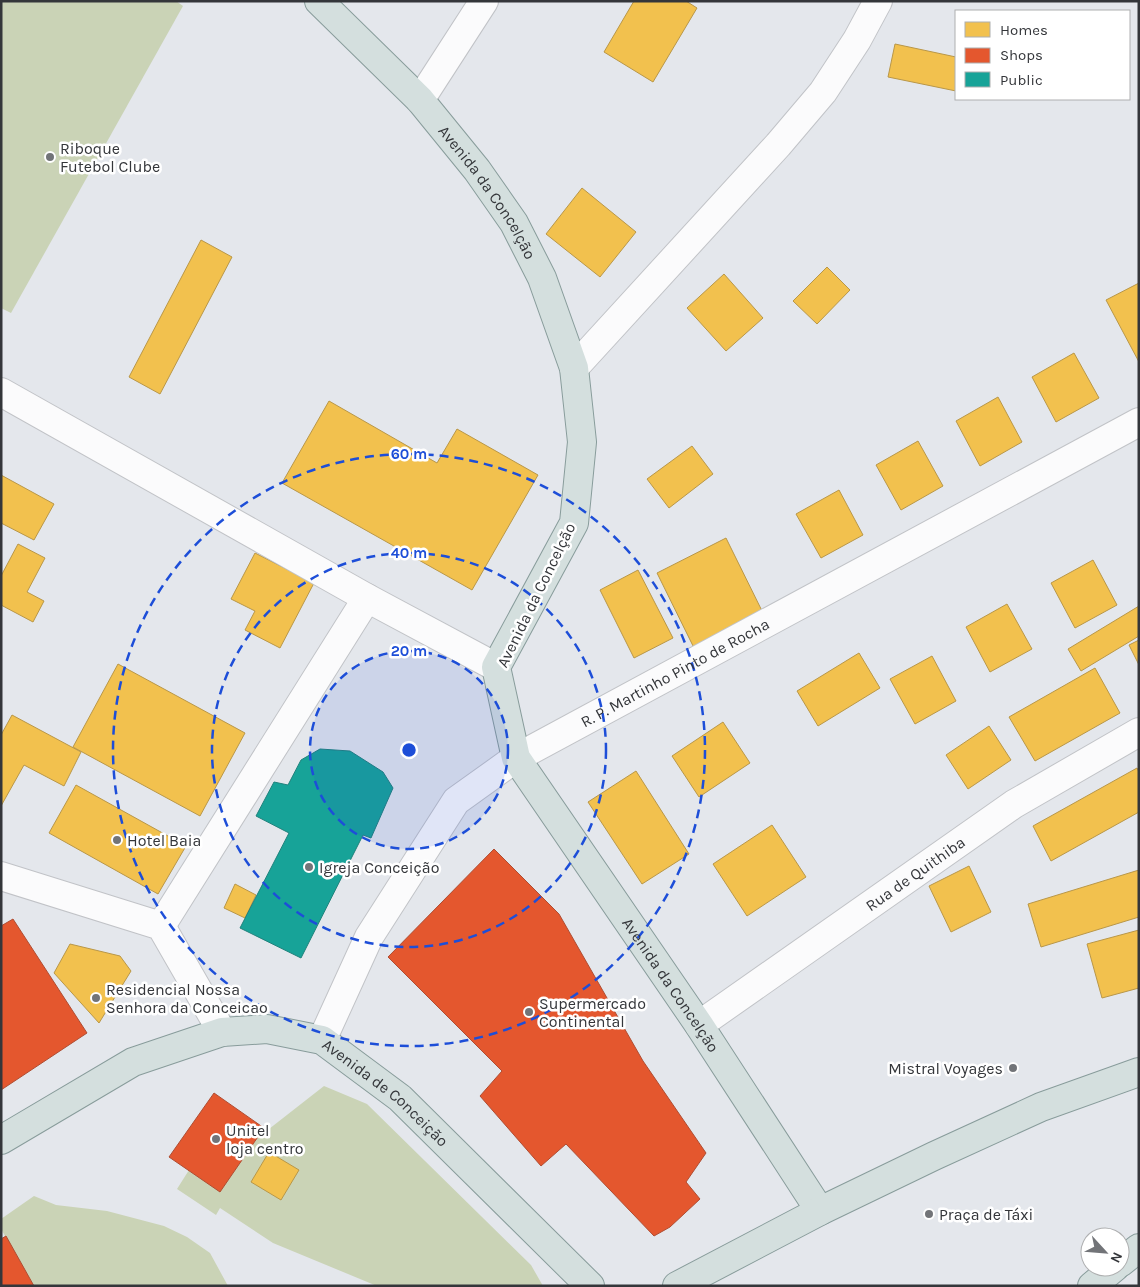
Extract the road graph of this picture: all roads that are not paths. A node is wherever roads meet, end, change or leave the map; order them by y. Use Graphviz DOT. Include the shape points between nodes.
graph roads {
  1 [pos="319,1"];
  2 [pos="484,1"];
  3 [pos="878,1"];
  4 [pos="420,100"];
  5 [pos="574,368"];
  6 [pos="1,392"];
  7 [pos="1139,422"];
  8 [pos="367,598"];
  9 [pos="496,667"];
  10 [pos="1139,732"];
  11 [pos="516,758"];
  12 [pos="1,876"];
  13 [pos="162,926"];
  14 [pos="699,1025"];
  15 [pos="222,1032"];
  16 [pos="322,1040"];
  17 [pos="1139,1072"];
  18 [pos="1,1140"];
  19 [pos="820,1211"];
  20 [pos="1103,1277"];
  21 [pos="590,1286"];
  22 [pos="677,1286"];
  23 [pos="1092,1286"];
  1 -- 4 [label="main road, Avenida da Concelção"];
  2 -- 4 [label="street"];
  3 -- 5 [label="street" via="823,92"];
  4 -- 5 [label="main road, Avenida da Concelção" via="477,170 514,223 542,278"];
  5 -- 9 [label="main road, Avenida da Concelção" via="582,442 574,522"];
  6 -- 8 [label="street"];
  7 -- 11 [label="street, R. P. Martinho Pinto de Rocha"];
  8 -- 9 [label="street"];
  8 -- 13 [label="street"];
  9 -- 11 [label="main road, Avenida da Concelção"];
  10 -- 14 [label="street, Rua de Quithiba" via="1014,804"];
  11 -- 14 [label="main road, Avenida da Concelção"];
  11 -- 16 [label="street, R. P. Martinho Pinto de Rocha" via="456,801 369,937"];
  12 -- 13 [label="street"];
  13 -- 15 [label="street"];
  14 -- 19 [label="main road, Avenida da Concelção"];
  15 -- 16 [label="main road, Avenida de Conceição" via="267,1029"];
  15 -- 18 [label="main road, Avenida de Conceição" via="133,1062"];
  16 -- 21 [label="main road, Avenida de Conceição" via="400,1098"];
  17 -- 19 [label="main road" via="1040,1107"];
  19 -- 22 [label="main road"];
  20 -- 23 [label="main road"];
}
